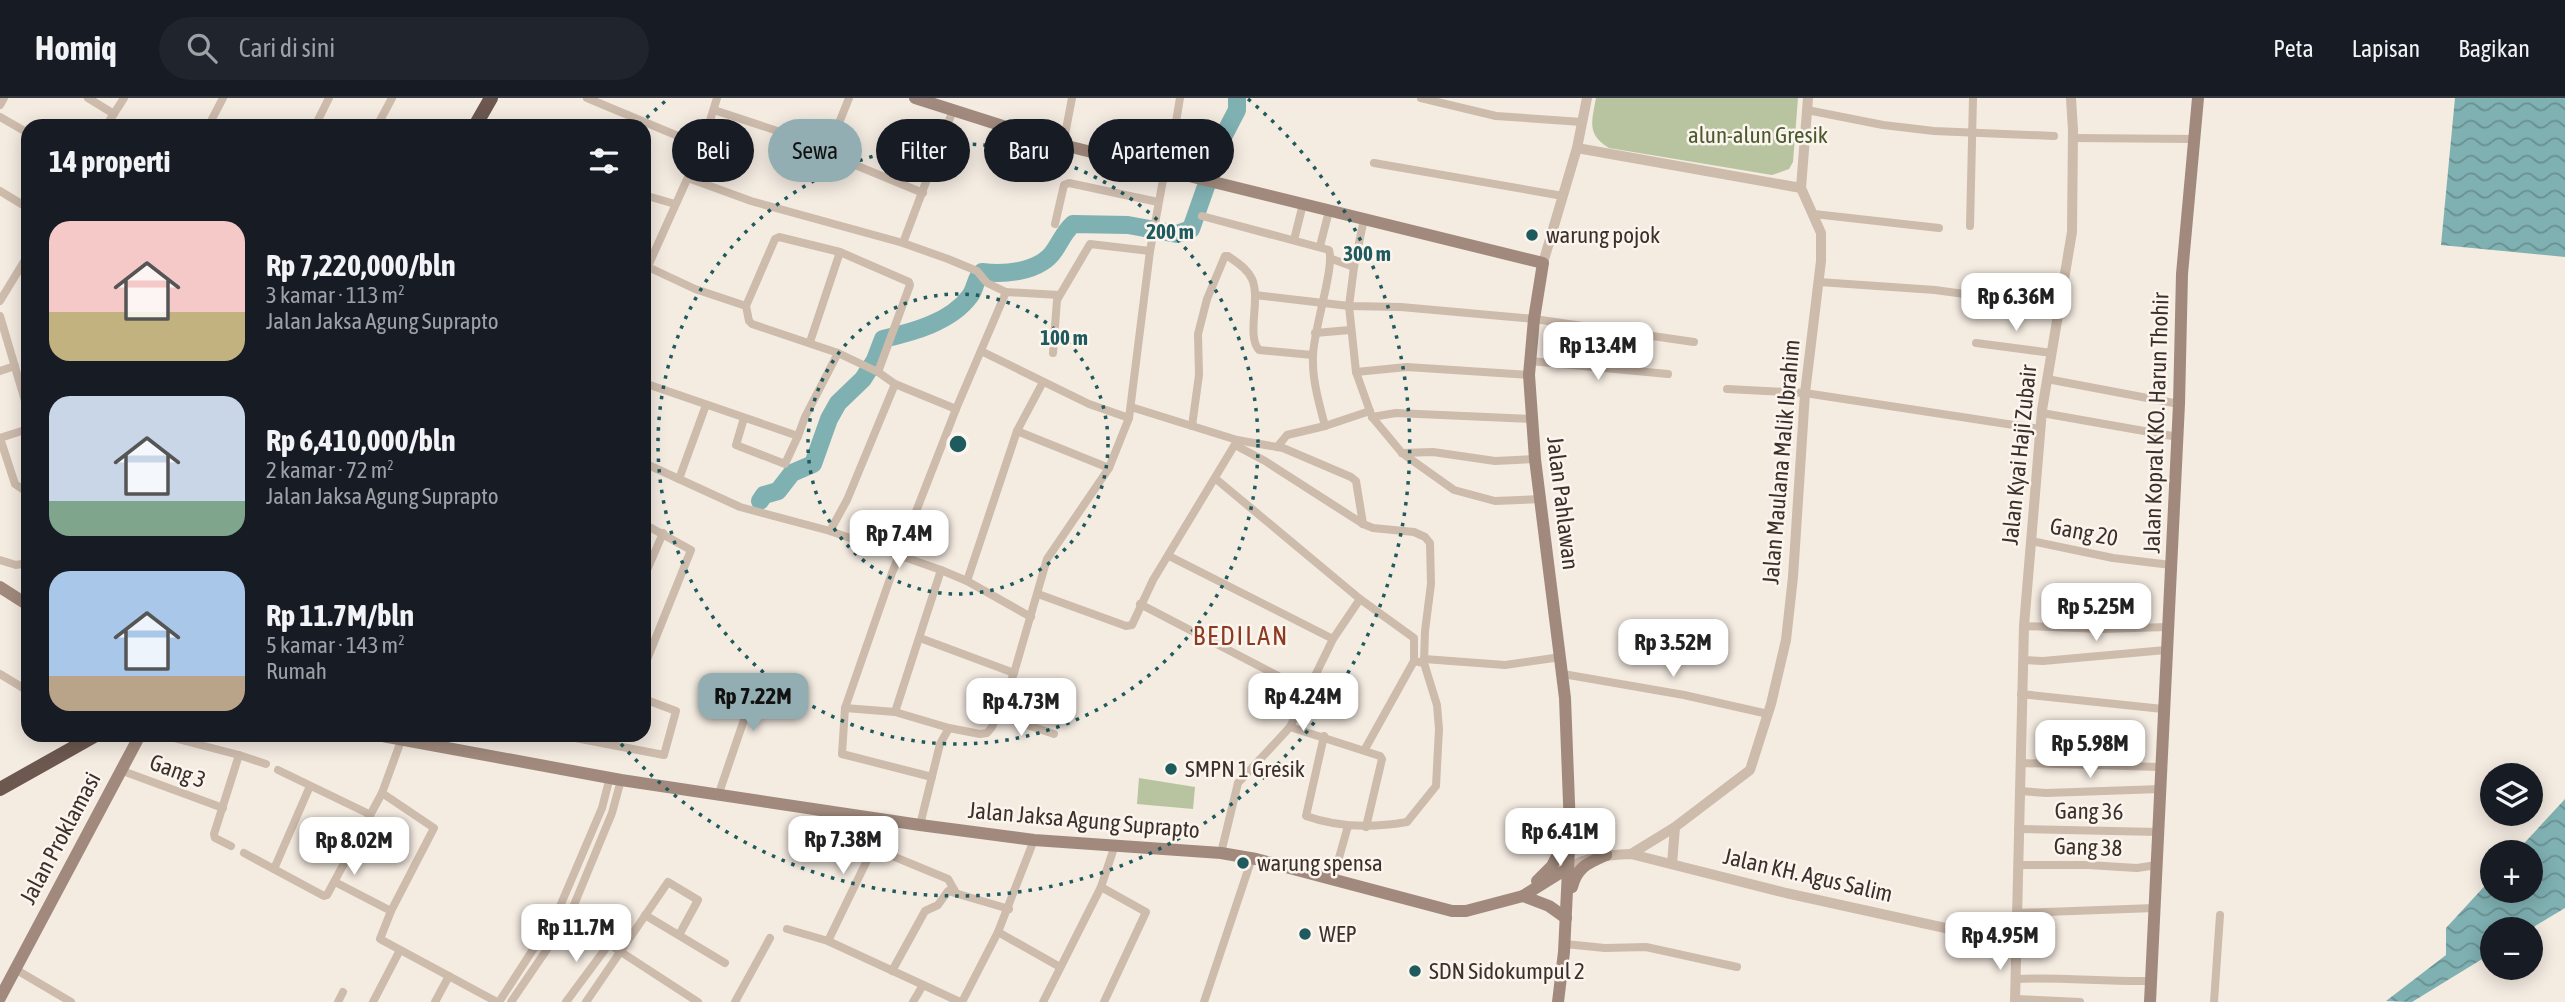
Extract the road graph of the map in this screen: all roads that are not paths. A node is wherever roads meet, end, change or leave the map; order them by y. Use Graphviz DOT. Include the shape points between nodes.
graph roads {
  1 [pos="4,98"];
  2 [pos="88,98"];
  3 [pos="124,98"];
  4 [pos="223,98"];
  5 [pos="329,98"];
  6 [pos="392,98"];
  7 [pos="491,98"];
  8 [pos="587,98"];
  9 [pos="717,98"];
  10 [pos="849,98"];
  11 [pos="915,98"];
  12 [pos="1072,98"];
  13 [pos="1180,98"];
  14 [pos="1421,98"];
  15 [pos="1587,98"];
  16 [pos="1808,98"];
  17 [pos="1973,98"];
  18 [pos="2071,98"];
  19 [pos="2198,98"];
  20 [pos="603,101"];
  21 [pos="0,106"];
  22 [pos="714,110"];
  23 [pos="953,110"];
  24 [pos="1807,110"];
  25 [pos="114,114"];
  26 [pos="0,117"];
  27 [pos="112,119"];
  28 [pos="212,119"];
  29 [pos="318,119"];
  30 [pos="381,119"];
  31 [pos="479,119"];
  32 [pos="634,119"];
  33 [pos="711,119"];
  34 [pos="841,119"];
  35 [pos="1068,119"];
  36 [pos="1176,119"];
  37 [pos="984,120"];
  38 [pos="1582,122"];
  39 [pos="651,126"];
  40 [pos="768,128"];
  41 [pos="21,129"];
  42 [pos="1974,133"];
  43 [pos="672,134"];
  44 [pos="2054,136"];
  45 [pos="2073,138"];
  46 [pos="2194,139"];
  47 [pos="1577,148"];
  48 [pos="1374,163"];
  49 [pos="862,168"];
  50 [pos="686,182"];
  51 [pos="699,182"];
  52 [pos="1163,182"];
  53 [pos="1214,182"];
  54 [pos="1801,188"];
  55 [pos="0,191"];
  56 [pos="923,193"];
  57 [pos="1563,196"];
  58 [pos="651,197"];
  59 [pos="1158,202"];
  60 [pos="21,204"];
  61 [pos="674,204"];
  62 [pos="1303,204"];
  63 [pos="1329,211"];
  64 [pos="1814,214"];
  65 [pos="1202,216"];
  66 [pos="1364,219"];
  67 [pos="1055,224"];
  68 [pos="1970,226"];
  69 [pos="1939,228"];
  70 [pos="1294,240"];
  71 [pos="903,243"];
  72 [pos="1320,246"];
  73 [pos="1150,251"];
  74 [pos="840,252"];
  75 [pos="1332,259"];
  76 [pos="651,260"];
  77 [pos="1543,263"];
  78 [pos="21,266"];
  79 [pos="1354,267"];
  80 [pos="651,268"];
  81 [pos="1819,282"];
  82 [pos="1006,292"];
  83 [pos="1059,295"];
  84 [pos="1255,295"];
  85 [pos="0,301"];
  86 [pos="1321,304"];
  87 [pos="746,306"];
  88 [pos="1349,306"];
  89 [pos="2060,307"];
  90 [pos="0,316"];
  91 [pos="1534,318"];
  92 [pos="1350,330"];
  93 [pos="1315,333"];
  94 [pos="810,342"];
  95 [pos="1694,342"];
  96 [pos="1976,343"];
  97 [pos="981,351"];
  98 [pos="838,353"];
  99 [pos="1053,353"];
  100 [pos="2052,353"];
  101 [pos="1312,355"];
  102 [pos="1530,360"];
  103 [pos="15,366"];
  104 [pos="0,371"];
  105 [pos="877,372"];
  106 [pos="1356,372"];
  107 [pos="1668,374"];
  108 [pos="1529,375"];
  109 [pos="2047,379"];
  110 [pos="1043,382"];
  111 [pos="895,384"];
  112 [pos="651,385"];
  113 [pos="21,387"];
  114 [pos="1727,389"];
  115 [pos="1805,393"];
  116 [pos="2179,404"];
  117 [pos="706,405"];
  118 [pos="1131,407"];
  119 [pos="956,409"];
  120 [pos="2042,413"];
  121 [pos="1371,414"];
  122 [pos="744,418"];
  123 [pos="1129,418"];
  124 [pos="1531,419"];
  125 [pos="1192,426"];
  126 [pos="1325,426"];
  127 [pos="2040,429"];
  128 [pos="1017,431"];
  129 [pos="21,432"];
  130 [pos="798,436"];
  131 [pos="2178,436"];
  132 [pos="0,439"];
  133 [pos="1236,443"];
  134 [pos="1277,447"];
  135 [pos="1402,453"];
  136 [pos="1535,459"];
  137 [pos="651,466"];
  138 [pos="1109,468"];
  139 [pos="679,479"];
  140 [pos="1216,479"];
  141 [pos="21,488"];
  142 [pos="1542,499"];
  143 [pos="1363,524"];
  144 [pos="651,527"];
  145 [pos="830,531"];
  146 [pos="663,533"];
  147 [pos="2031,541"];
  148 [pos="900,556"];
  149 [pos="1169,556"];
  150 [pos="0,561"];
  151 [pos="651,561"];
  152 [pos="21,564"];
  153 [pos="2171,565"];
  154 [pos="941,570"];
  155 [pos="967,581"];
  156 [pos="0,587"];
  157 [pos="1038,594"];
  158 [pos="1360,599"];
  159 [pos="21,600"];
  160 [pos="1140,604"];
  161 [pos="1031,617"];
  162 [pos="2024,626"];
  163 [pos="2168,627"];
  164 [pos="920,638"];
  165 [pos="1333,639"];
  166 [pos="651,650"];
  167 [pos="2166,650"];
  168 [pos="1560,657"];
  169 [pos="2023,660"];
  170 [pos="1421,661"];
  171 [pos="1014,673"];
  172 [pos="0,674"];
  173 [pos="1563,674"];
  174 [pos="798,682"];
  175 [pos="21,687"];
  176 [pos="1309,692"];
  177 [pos="2021,694"];
  178 [pos="651,702"];
  179 [pos="845,708"];
  180 [pos="2163,709"];
  181 [pos="895,712"];
  182 [pos="997,715"];
  183 [pos="1768,715"];
  184 [pos="1290,727"];
  185 [pos="949,728"];
  186 [pos="1054,734"];
  187 [pos="1324,736"];
  188 [pos="84,742"];
  189 [pos="136,742"];
  190 [pos="189,742"];
  191 [pos="401,742"];
  192 [pos="428,742"];
  193 [pos="594,742"];
  194 [pos="1365,749"];
  195 [pos="239,755"];
  196 [pos="2020,763"];
  197 [pos="266,764"];
  198 [pos="2160,767"];
  199 [pos="120,770"];
  200 [pos="278,770"];
  201 [pos="932,777"];
  202 [pos="616,779"];
  203 [pos="310,786"];
  204 [pos="0,789"];
  205 [pos="2161,789"];
  206 [pos="2019,791"];
  207 [pos="382,793"];
  208 [pos="719,793"];
  209 [pos="223,808"];
  210 [pos="369,814"];
  211 [pos="880,818"];
  212 [pos="920,825"];
  213 [pos="1348,827"];
  214 [pos="1366,827"];
  215 [pos="1675,827"];
  216 [pos="1570,829"];
  217 [pos="2018,830"];
  218 [pos="2158,832"];
  219 [pos="1034,840"];
  220 [pos="1115,845"];
  221 [pos="231,846"];
  222 [pos="873,848"];
  223 [pos="244,853"];
  224 [pos="1221,853"];
  225 [pos="1631,854"];
  226 [pos="1606,855"];
  227 [pos="1251,858"];
  228 [pos="1672,864"];
  229 [pos="2018,864"];
  230 [pos="2157,865"];
  231 [pos="1568,868"];
  232 [pos="274,869"];
  233 [pos="1333,879"];
  234 [pos="335,882"];
  235 [pos="1101,887"];
  236 [pos="956,893"];
  237 [pos="1523,896"];
  238 [pos="2155,908"];
  239 [pos="1009,909"];
  240 [pos="391,911"];
  241 [pos="558,911"];
  242 [pos="2016,913"];
  243 [pos="645,915"];
  244 [pos="2220,915"];
  245 [pos="569,917"];
  246 [pos="1566,918"];
  247 [pos="787,929"];
  248 [pos="998,932"];
  249 [pos="679,935"];
  250 [pos="770,939"];
  251 [pos="828,941"];
  252 [pos="609,944"];
  253 [pos="1565,944"];
  254 [pos="2018,944"];
  255 [pos="400,950"];
  256 [pos="620,952"];
  257 [pos="725,963"];
  258 [pos="1060,967"];
  259 [pos="1737,967"];
  260 [pos="15,969"];
  261 [pos="892,971"];
  262 [pos="449,976"];
  263 [pos="2016,979"];
  264 [pos="2151,981"];
  265 [pos="923,985"];
  266 [pos="343,992"];
  267 [pos="0,998"];
  268 [pos="591,1000"];
  269 [pos="2015,1000"];
  270 [pos="71,1002"];
  271 [pos="338,1002"];
  272 [pos="373,1002"];
  273 [pos="435,1002"];
  274 [pos="498,1002"];
  275 [pos="511,1002"];
  276 [pos="566,1002"];
  277 [pos="698,1002"];
  278 [pos="735,1002"];
  279 [pos="913,1002"];
  280 [pos="961,1002"];
  281 [pos="1043,1002"];
  282 [pos="1104,1002"];
  283 [pos="1204,1002"];
  284 [pos="1558,1002"];
  285 [pos="2080,1002"];
  286 [pos="2150,1002"];
  287 [pos="2214,1002"];
  1 -- 21 [label="street"];
  2 -- 25 [label="street"];
  3 -- 25 [label="street"];
  4 -- 28 [label="street"];
  5 -- 29 [label="street"];
  6 -- 30 [label="street"];
  7 -- 31 [label="highway"];
  8 -- 20 [label="street"];
  9 -- 22 [label="street"];
  10 -- 34 [label="street"];
  11 -- 23 [label="main road"];
  12 -- 35 [label="street"];
  13 -- 36 [label="street"];
  14 -- 38 [label="street" via="1496,116"];
  15 -- 38 [label="street, Jalan Pahlawan"];
  16 -- 24 [label="street"];
  17 -- 42 [label="street"];
  18 -- 45 [label="street, Jalan Kyai Haji Zubair"];
  19 -- 46 [label="main road, Jalan Kopral KKO. Harun Thohir"];
  20 -- 32 [label="street" via="604,107"];
  22 -- 33 [label="street"];
  22 -- 40 [label="street"];
  23 -- 37 [label="main road"];
  23 -- 56 [label="street"];
  24 -- 42 [label="street" via="1883,125"];
  24 -- 54 [label="street"];
  25 -- 27 [label="street"];
  26 -- 41 [label="street"];
  38 -- 47 [label="street, Jalan Pahlawan"];
  39 -- 43 [label="street"];
  42 -- 44 [label="street"];
  42 -- 68 [label="street"];
  45 -- 46 [label="street"];
  45 -- 89 [label="street, Jalan Kyai Haji Zubair" via="2072,232"];
  46 -- 116 [label="main road, Jalan Kopral KKO. Harun Thohir" via="2182,274"];
  47 -- 54 [label="street"];
  47 -- 57 [label="street, Jalan Pahlawan"];
  48 -- 57 [label="street"];
  49 -- 56 [label="street"];
  50 -- 61 [label="street"];
  51 -- 71 [label="street"];
  52 -- 59 [label="street"];
  53 -- 62 [label="main road"];
  54 -- 64 [label="street, Jalan Maulana Malik Ibrahim"];
  55 -- 60 [label="street"];
  56 -- 71 [label="street"];
  57 -- 77 [label="street, Jalan Pahlawan"];
  58 -- 61 [label="street"];
  59 -- 67 [label="street" via="1069,183 1064,185"];
  59 -- 73 [label="street"];
  61 -- 76 [label="street"];
  62 -- 63 [label="main road"];
  62 -- 70 [label="street"];
  63 -- 66 [label="main road"];
  63 -- 72 [label="street"];
  64 -- 69 [label="street"];
  64 -- 81 [label="street, Jalan Maulana Malik Ibrahim" via="1821,233"];
  65 -- 70 [label="street"];
  66 -- 77 [label="main road"];
  66 -- 79 [label="street"];
  70 -- 72 [label="street"];
  71 -- 82 [label="street" via="977,271 987,284"];
  72 -- 75 [label="street" via="1329,250"];
  73 -- 83 [label="street" via="1090,244"];
  73 -- 118 [label="street"];
  74 -- 87 [label="street" via="777,237"];
  74 -- 94 [label="street"];
  74 -- 105 [label="street" via="910,285"];
  75 -- 79 [label="street"];
  75 -- 86 [label="street"];
  77 -- 91 [label="main road, Jalan Pahlawan"];
  78 -- 85 [label="street"];
  79 -- 88 [label="street"];
  80 -- 87 [label="street"];
  81 -- 89 [label="street" via="1935,290"];
  81 -- 115 [label="street, Jalan Maulana Malik Ibrahim"];
  82 -- 83 [label="street"];
  82 -- 97 [label="street"];
  83 -- 99 [label="street"];
  84 -- 86 [label="street"];
  84 -- 101 [label="street" via="1256,348"];
  84 -- 125 [label="street" via="1253,279 1244,267 1225,256 1198,334 1199,375"];
  86 -- 88 [label="street"];
  86 -- 93 [label="street"];
  87 -- 94 [label="street" via="751,324"];
  88 -- 91 [label="street"];
  88 -- 92 [label="street"];
  89 -- 100 [label="street, Jalan Kyai Haji Zubair"];
  90 -- 103 [label="street"];
  91 -- 95 [label="street"];
  91 -- 102 [label="main road, Jalan Pahlawan"];
  92 -- 93 [label="street"];
  92 -- 106 [label="street"];
  93 -- 101 [label="street"];
  94 -- 98 [label="street"];
  96 -- 100 [label="street"];
  97 -- 110 [label="street"];
  97 -- 119 [label="street"];
  98 -- 105 [label="street"];
  98 -- 130 [label="street"];
  100 -- 109 [label="street, Jalan Kyai Haji Zubair"];
  101 -- 126 [label="street"];
  102 -- 107 [label="street"];
  102 -- 108 [label="main road, Jalan Pahlawan"];
  103 -- 104 [label="street"];
  103 -- 113 [label="street"];
  105 -- 111 [label="street"];
  106 -- 108 [label="street" via="1407,367"];
  106 -- 121 [label="street"];
  108 -- 124 [label="main road, Jalan Pahlawan"];
  109 -- 116 [label="street"];
  109 -- 120 [label="street, Jalan Kyai Haji Zubair"];
  110 -- 123 [label="street"];
  110 -- 128 [label="street"];
  111 -- 119 [label="street"];
  111 -- 145 [label="street"];
  112 -- 117 [label="street"];
  114 -- 115 [label="street"];
  115 -- 127 [label="street"];
  115 -- 183 [label="street, Jalan Maulana Malik Ibrahim" via="1786,640"];
  116 -- 131 [label="main road, Jalan Kopral KKO. Harun Thohir"];
  117 -- 122 [label="street"];
  117 -- 139 [label="street"];
  118 -- 123 [label="street"];
  118 -- 125 [label="street"];
  119 -- 148 [label="street"];
  120 -- 127 [label="street, Jalan Kyai Haji Zubair"];
  120 -- 131 [label="street"];
  121 -- 124 [label="street"];
  121 -- 126 [label="street"];
  121 -- 135 [label="street"];
  122 -- 130 [label="street"];
  122 -- 130 [label="street" via="736,445 785,464"];
  123 -- 138 [label="street"];
  124 -- 136 [label="main road, Jalan Pahlawan"];
  125 -- 133 [label="street"];
  126 -- 134 [label="street" via="1287,435"];
  127 -- 147 [label="street, Jalan Kyai Haji Zubair"];
  128 -- 138 [label="street"];
  128 -- 155 [label="street"];
  129 -- 132 [label="street"];
  131 -- 153 [label="main road, Jalan Kopral KKO. Harun Thohir"];
  132 -- 141 [label="street" via="15,484"];
  133 -- 134 [label="street"];
  133 -- 140 [label="street"];
  133 -- 143 [label="street"];
  134 -- 143 [label="street" via="1354,479"];
  135 -- 136 [label="street" via="1433,452 1495,461"];
  135 -- 142 [label="street" via="1458,492 1495,501"];
  136 -- 142 [label="main road, Jalan Pahlawan"];
  137 -- 139 [label="street"];
  138 -- 157 [label="street" via="1047,559"];
  139 -- 145 [label="street" via="740,507"];
  140 -- 149 [label="street"];
  140 -- 158 [label="street"];
  142 -- 168 [label="main road, Jalan Pahlawan"];
  143 -- 170 [label="street" via="1414,532 1430,543 1431,584"];
  144 -- 146 [label="street"];
  145 -- 148 [label="street"];
  146 -- 151 [label="street"];
  146 -- 166 [label="street" via="691,550"];
  147 -- 153 [label="street, Gang 20"];
  147 -- 162 [label="street, Jalan Kyai Haji Zubair"];
  148 -- 154 [label="street"];
  148 -- 179 [label="street"];
  149 -- 160 [label="street"];
  149 -- 165 [label="street"];
  150 -- 152 [label="street"];
  153 -- 163 [label="main road, Jalan Kopral KKO. Harun Thohir"];
  154 -- 155 [label="street"];
  154 -- 164 [label="street"];
  155 -- 161 [label="street"];
  156 -- 159 [label="main road"];
  157 -- 160 [label="street" via="1126,626 1132,625"];
  157 -- 161 [label="street"];
  158 -- 165 [label="street"];
  158 -- 170 [label="street" via="1414,638"];
  160 -- 176 [label="street"];
  161 -- 171 [label="street"];
  162 -- 163 [label="street"];
  162 -- 169 [label="street, Jalan Kyai Haji Zubair"];
  163 -- 167 [label="main road, Jalan Kopral KKO. Harun Thohir"];
  164 -- 171 [label="street"];
  164 -- 181 [label="street"];
  165 -- 176 [label="street"];
  167 -- 169 [label="street"];
  167 -- 180 [label="main road, Jalan Kopral KKO. Harun Thohir"];
  168 -- 170 [label="street" via="1505,666"];
  168 -- 173 [label="main road, Jalan Pahlawan"];
  169 -- 177 [label="street, Jalan Kyai Haji Zubair"];
  170 -- 194 [label="street"];
  170 -- 214 [label="street" via="1437,705 1436,786 1407,822"];
  171 -- 182 [label="street"];
  172 -- 175 [label="street"];
  173 -- 183 [label="street"];
  173 -- 216 [label="main road, Jalan Pahlawan"];
  174 -- 208 [label="street" via="747,711"];
  176 -- 184 [label="street"];
  177 -- 180 [label="street"];
  177 -- 196 [label="street, Jalan Kyai Haji Zubair"];
  178 -- 193 [label="street" via="676,713 666,754"];
  179 -- 181 [label="street"];
  179 -- 201 [label="street" via="841,753"];
  180 -- 198 [label="main road, Jalan Kopral KKO. Harun Thohir"];
  181 -- 185 [label="street"];
  182 -- 185 [label="street" via="987,733"];
  182 -- 186 [label="street"];
  183 -- 215 [label="street, Jalan Maulana Malik Ibrahim" via="1750,770"];
  184 -- 187 [label="street"];
  184 -- 224 [label="street" via="1238,783"];
  185 -- 201 [label="street"];
  187 -- 194 [label="street"];
  187 -- 213 [label="street" via="1306,816"];
  188 -- 204 [label="highway"];
  189 -- 199 [label="main road, Jalan Proklamasi"];
  190 -- 195 [label="street"];
  191 -- 207 [label="street"];
  192 -- 202 [label="main road, Jalan Jaksa Agung Suprapto"];
  194 -- 214 [label="street" via="1382,759"];
  195 -- 197 [label="street"];
  195 -- 209 [label="street"];
  196 -- 198 [label="street"];
  196 -- 206 [label="street, Jalan Kyai Haji Zubair"];
  198 -- 205 [label="main road, Jalan Kopral KKO. Harun Thohir"];
  199 -- 209 [label="street, Gang 3"];
  199 -- 260 [label="main road, Jalan Proklamasi"];
  200 -- 203 [label="street"];
  201 -- 212 [label="street"];
  202 -- 208 [label="main road, Jalan Jaksa Agung Suprapto"];
  202 -- 241 [label="street"];
  202 -- 245 [label="street" via="612,813"];
  203 -- 210 [label="street"];
  203 -- 232 [label="street"];
  205 -- 206 [label="street"];
  205 -- 218 [label="main road, Jalan Kopral KKO. Harun Thohir"];
  206 -- 217 [label="street, Jalan Kyai Haji Zubair"];
  207 -- 210 [label="street"];
  207 -- 240 [label="street" via="434,828"];
  208 -- 211 [label="main road, Jalan Jaksa Agung Suprapto"];
  209 -- 221 [label="street" via="214,835"];
  210 -- 234 [label="street"];
  211 -- 212 [label="main road, Jalan Jaksa Agung Suprapto"];
  211 -- 222 [label="street"];
  212 -- 219 [label="main road, Jalan Jaksa Agung Suprapto"];
  213 -- 214 [label="street"];
  213 -- 233 [label="street"];
  215 -- 225 [label="street, Jalan Maulana Malik Ibrahim"];
  215 -- 228 [label="street"];
  216 -- 226 [label="main road"];
  216 -- 231 [label="main road, Jalan Pahlawan"];
  216 -- 237 [label="main road" via="1552,866"];
  217 -- 218 [label="street, Gang 36"];
  217 -- 229 [label="street, Jalan Kyai Haji Zubair"];
  218 -- 230 [label="main road, Jalan Kopral KKO. Harun Thohir"];
  219 -- 220 [label="main road, Jalan Jaksa Agung Suprapto"];
  219 -- 239 [label="street"];
  220 -- 224 [label="main road, Jalan Jaksa Agung Suprapto"];
  220 -- 235 [label="street"];
  222 -- 236 [label="street" via="948,879"];
  222 -- 251 [label="street"];
  223 -- 232 [label="street"];
  224 -- 227 [label="main road, Jalan Jaksa Agung Suprapto"];
  225 -- 226 [label="street"];
  225 -- 228 [label="street, Jalan KH. Agus Salim"];
  226 -- 231 [label="street"];
  226 -- 246 [label="main road" via="1576,873"];
  227 -- 233 [label="main road, Jalan Jaksa Agung Suprapto"];
  227 -- 283 [label="street"];
  228 -- 254 [label="street, Jalan KH. Agus Salim"];
  229 -- 230 [label="street, Gang 38"];
  229 -- 242 [label="street, Jalan Kyai Haji Zubair"];
  230 -- 238 [label="main road, Jalan Kopral KKO. Harun Thohir"];
  231 -- 237 [label="main road, Jalan Jaksa Agung Suprapto"];
  231 -- 246 [label="main road, Jalan Pahlawan"];
  232 -- 234 [label="street" via="324,896"];
  233 -- 237 [label="main road, Jalan Jaksa Agung Suprapto" via="1452,911"];
  234 -- 240 [label="street"];
  235 -- 258 [label="street"];
  235 -- 282 [label="street" via="1146,912"];
  236 -- 239 [label="street"];
  236 -- 261 [label="street" via="947,892 938,905 925,911"];
  237 -- 246 [label="main road"];
  238 -- 242 [label="street"];
  238 -- 264 [label="main road, Jalan Kopral KKO. Harun Thohir"];
  239 -- 248 [label="street"];
  240 -- 255 [label="street" via="379,937"];
  241 -- 245 [label="street"];
  241 -- 274 [label="street"];
  242 -- 254 [label="street, Jalan Kyai Haji Zubair"];
  243 -- 249 [label="street"];
  243 -- 249 [label="street" via="668,882 698,900"];
  243 -- 256 [label="street"];
  244 -- 287 [label="street"];
  245 -- 252 [label="street"];
  245 -- 275 [label="street"];
  246 -- 253 [label="main road"];
  247 -- 251 [label="street"];
  248 -- 258 [label="street"];
  248 -- 280 [label="street"];
  249 -- 257 [label="street"];
  250 -- 278 [label="street"];
  251 -- 261 [label="street"];
  252 -- 256 [label="street"];
  252 -- 276 [label="street"];
  253 -- 259 [label="street" via="1646,947"];
  253 -- 284 [label="main road"];
  254 -- 263 [label="street, Jalan Kyai Haji Zubair"];
  255 -- 262 [label="street"];
  255 -- 272 [label="street"];
  256 -- 268 [label="street"];
  256 -- 277 [label="street"];
  258 -- 281 [label="street"];
  260 -- 267 [label="main road, Jalan Proklamasi"];
  260 -- 270 [label="street"];
  261 -- 265 [label="street"];
  262 -- 273 [label="street"];
  262 -- 274 [label="street"];
  263 -- 264 [label="street"];
  263 -- 269 [label="street, Jalan Kyai Haji Zubair"];
  264 -- 286 [label="main road, Jalan Kopral KKO. Harun Thohir"];
  265 -- 279 [label="street"];
  265 -- 280 [label="street"];
  266 -- 271 [label="street"];
  269 -- 285 [label="street"];
}
